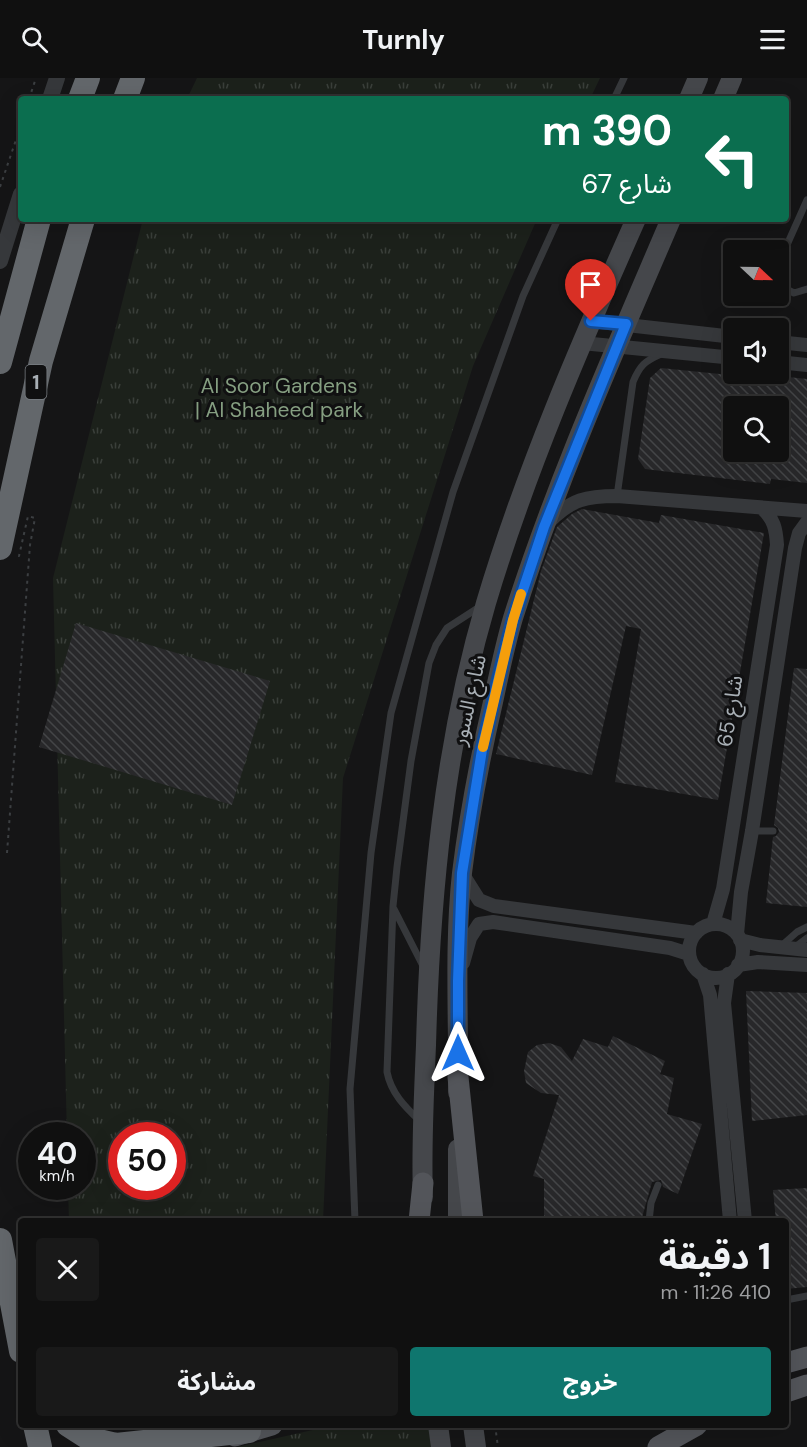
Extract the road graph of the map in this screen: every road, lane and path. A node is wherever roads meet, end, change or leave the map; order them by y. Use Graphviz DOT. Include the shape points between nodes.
graph roads {
  1 [pos="36,78"];
  2 [pos="57,78"];
  3 [pos="88,78"];
  4 [pos="133,78"];
  5 [pos="624,78"];
  6 [pos="698,78"];
  7 [pos="30,96"];
  8 [pos="51,96"];
  9 [pos="81,96"];
  10 [pos="127,96"];
  11 [pos="615,96"];
  12 [pos="690,96"];
  13 [pos="18,134"];
  14 [pos="0,187"];
  15 [pos="807,200"];
  16 [pos="18,204"];
  17 [pos="38,222"];
  18 [pos="82,222"];
  19 [pos="557,222"];
  20 [pos="635,222"];
  21 [pos="670,222"];
  22 [pos="789,240"];
  23 [pos="0,261"];
  24 [pos="789,290"];
  25 [pos="807,290"];
  26 [pos="591,321"];
  27 [pos="626,324"];
  28 [pos="723,336"];
  29 [pos="807,337"];
  30 [pos="582,343"];
  31 [pos="800,344"];
  32 [pos="617,346"];
  33 [pos="669,351"];
  34 [pos="723,356"];
  35 [pos="0,362"];
  36 [pos="789,363"];
  37 [pos="807,365"];
  38 [pos="617,495"];
  39 [pos="762,508"];
  40 [pos="807,511"];
  41 [pos="807,522"];
  42 [pos="544,527"];
  43 [pos="9,552"];
  44 [pos="486,603"];
  45 [pos="752,831"];
  46 [pos="773,831"];
  47 [pos="8,853"];
  48 [pos="462,873"];
  49 [pos="393,906"];
  50 [pos="713,924"];
  51 [pos="807,927"];
  52 [pos="696,933"];
  53 [pos="739,937"];
  54 [pos="807,938"];
  55 [pos="793,949"];
  56 [pos="689,954"];
  57 [pos="807,965"];
  58 [pos="733,970"];
  59 [pos="703,974"];
  60 [pos="428,977"];
  61 [pos="458,981"];
  62 [pos="458,1077"];
  63 [pos="422,1124"];
  64 [pos="423,1183"];
  65 [pos="658,1185"];
  66 [pos="355,1218"];
  67 [pos="419,1218"];
  68 [pos="424,1218"];
  69 [pos="458,1218"];
  70 [pos="473,1218"];
  71 [pos="649,1218"];
  72 [pos="729,1218"];
  73 [pos="746,1218"];
  74 [pos="0,1240"];
  75 [pos="6,1277"];
  76 [pos="807,1296"];
  77 [pos="789,1299"];
  78 [pos="18,1305"];
  79 [pos="18,1336"];
  80 [pos="807,1357"];
  81 [pos="789,1362"];
  82 [pos="807,1385"];
  83 [pos="789,1391"];
  84 [pos="36,1428"];
  85 [pos="73,1428"];
  86 [pos="260,1428"];
  87 [pos="438,1428"];
  88 [pos="473,1428"];
  89 [pos="495,1428"];
  90 [pos="692,1428"];
  91 [pos="40,1447"];
  92 [pos="204,1447"];
  93 [pos="441,1447"];
  94 [pos="476,1447"];
  95 [pos="498,1447"];
  96 [pos="658,1447"];
  1 -- 7 [label="path"];
  2 -- 8 [label="street"];
  3 -- 9 [label="highway"];
  4 -- 10 [label="highway"];
  5 -- 11 [label="lane"];
  6 -- 12 [label="main road"];
  13 -- 14 [label="path"];
  15 -- 22 [label="lane"];
  16 -- 23 [label="street"];
  17 -- 35 [label="highway, 1"];
  18 -- 43 [label="highway, 1" via="41,361"];
  19 -- 66 [label="lane" via="524,296 453,492 391,713 371,853 350,1089"];
  20 -- 26 [label="main road, شارع السور"];
  21 -- 27 [label="main road, شارع السور"];
  24 -- 25 [label="lane"];
  26 -- 27 [label="street"];
  26 -- 30 [label="main road, شارع السور"];
  27 -- 28 [label="street"];
  27 -- 32 [label="main road, شارع السور"];
  29 -- 31 [label="lane"];
  30 -- 32 [label="street"];
  30 -- 44 [label="main road, شارع السور" via="518,507"];
  32 -- 33 [label="street"];
  32 -- 42 [label="main road, شارع السور"];
  33 -- 34 [label="street"];
  33 -- 38 [label="lane" via="639,367 633,382"];
  36 -- 37 [label="street"];
  38 -- 39 [label="street"];
  38 -- 42 [label="street" via="577,500 562,508"];
  39 -- 40 [label="street"];
  39 -- 50 [label="street, شارع 65" via="776,527 777,545 723,889"];
  41 -- 45 [label="street, شارع 65" via="795,548"];
  42 -- 48 [label="main road, شارع السور" via="500,673 482,750"];
  43 -- 47 [label="path" via="28,516 35,518"];
  44 -- 49 [label="lane" via="447,628 429,663 411,762"];
  44 -- 60 [label="main road, شارع السور" via="456,724 440,834"];
  45 -- 46 [label="lane"];
  45 -- 53 [label="street, شارع 65" via="741,892"];
  48 -- 52 [label="street" via="479,900 494,906"];
  48 -- 61 [label="main road, شارع السور"];
  49 -- 60 [label="lane"];
  49 -- 63 [label="lane" via="387,1072 389,1084 405,1108"];
  50 -- 52 [label="street"];
  50 -- 53 [label="street" via="726,926"];
  51 -- 55 [label="lane" via="797,932"];
  52 -- 56 [label="street"];
  53 -- 55 [label="street"];
  53 -- 58 [label="street" via="742,953"];
  54 -- 55 [label="lane"];
  56 -- 59 [label="street"];
  56 -- 61 [label="street" via="493,922 479,924 470,938"];
  57 -- 58 [label="street" via="758,962"];
  58 -- 59 [label="street" via="711,977"];
  58 -- 73 [label="street" via="724,1003"];
  59 -- 72 [label="street" via="710,995"];
  60 -- 63 [label="main road, شارع السور"];
  61 -- 62 [label="main road, شارع السور"];
  62 -- 69 [label="main road, شارع السور"];
  62 -- 70 [label="main road"];
  63 -- 64 [label="main road, شارع السور"];
  64 -- 67 [label="main road"];
  64 -- 68 [label="main road, شارع السور"];
  65 -- 71 [label="lane"];
  74 -- 75 [label="highway"];
  75 -- 78 [label="highway"];
  75 -- 79 [label="highway"];
  76 -- 77 [label="lane"];
  80 -- 81 [label="main road"];
  82 -- 83 [label="main road"];
  84 -- 91 [label="highway"];
  85 -- 86 [label="highway" via="90,1439 116,1445"];
  86 -- 92 [label="main road"];
  87 -- 93 [label="main road"];
  88 -- 94 [label="main road"];
  89 -- 95 [label="path"];
  90 -- 96 [label="main road"];
}
